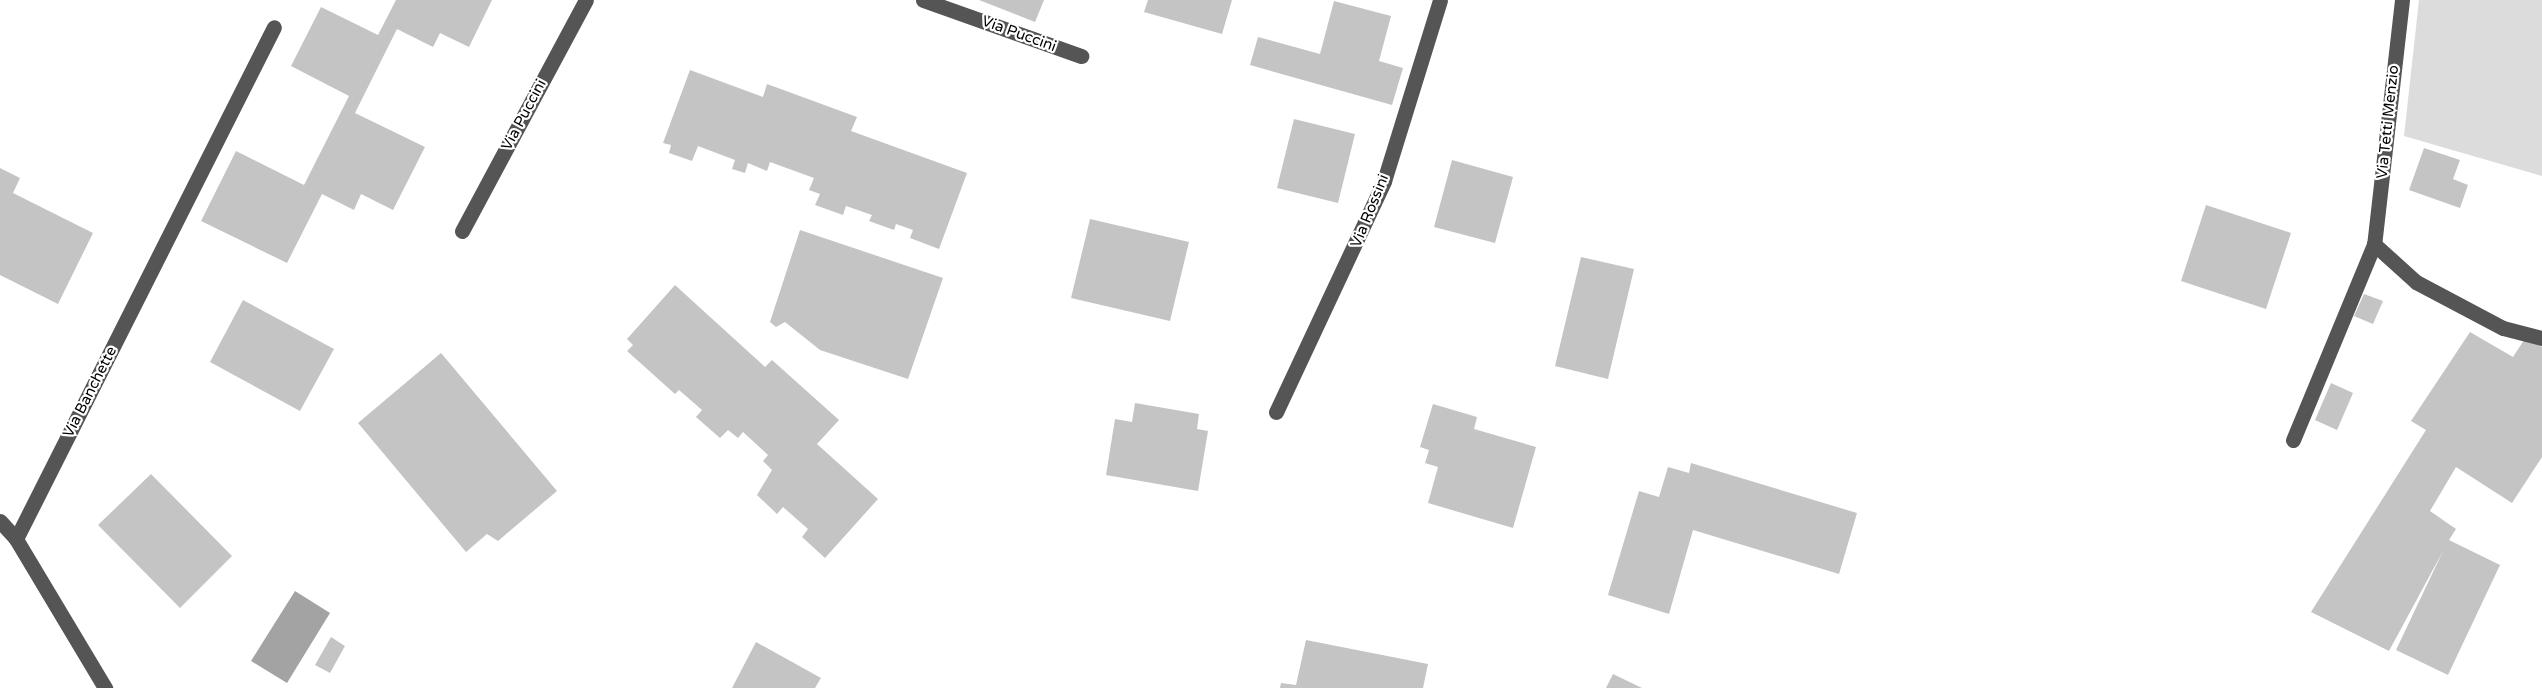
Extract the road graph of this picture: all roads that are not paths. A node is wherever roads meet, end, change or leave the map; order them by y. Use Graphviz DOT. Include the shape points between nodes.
graph roads {
  1 [pos="586,0"];
  2 [pos="923,0"];
  3 [pos="1440,0"];
  4 [pos="2402,0"];
  5 [pos="274,27"];
  6 [pos="1081,56"];
  7 [pos="462,231"];
  8 [pos="2374,244"];
  9 [pos="2542,338"];
  10 [pos="1276,412"];
  11 [pos="2293,441"];
  12 [pos="0,521"];
  13 [pos="16,539"];
  14 [pos="105,688"];
  1 -- 7 [label="street, Via Puccini"];
  2 -- 6 [label="street, Via Puccini"];
  3 -- 10 [label="street, Via Rossini" via="1384,181 1343,277"];
  4 -- 8 [label="street, Via Tetti Menzio"];
  5 -- 13 [label="street, Via Banchette"];
  8 -- 9 [label="street" via="2416,282 2503,328"];
  8 -- 11 [label="street, Via Tetti Menzio"];
  12 -- 13 [label="street"];
  13 -- 14 [label="street"];
}
